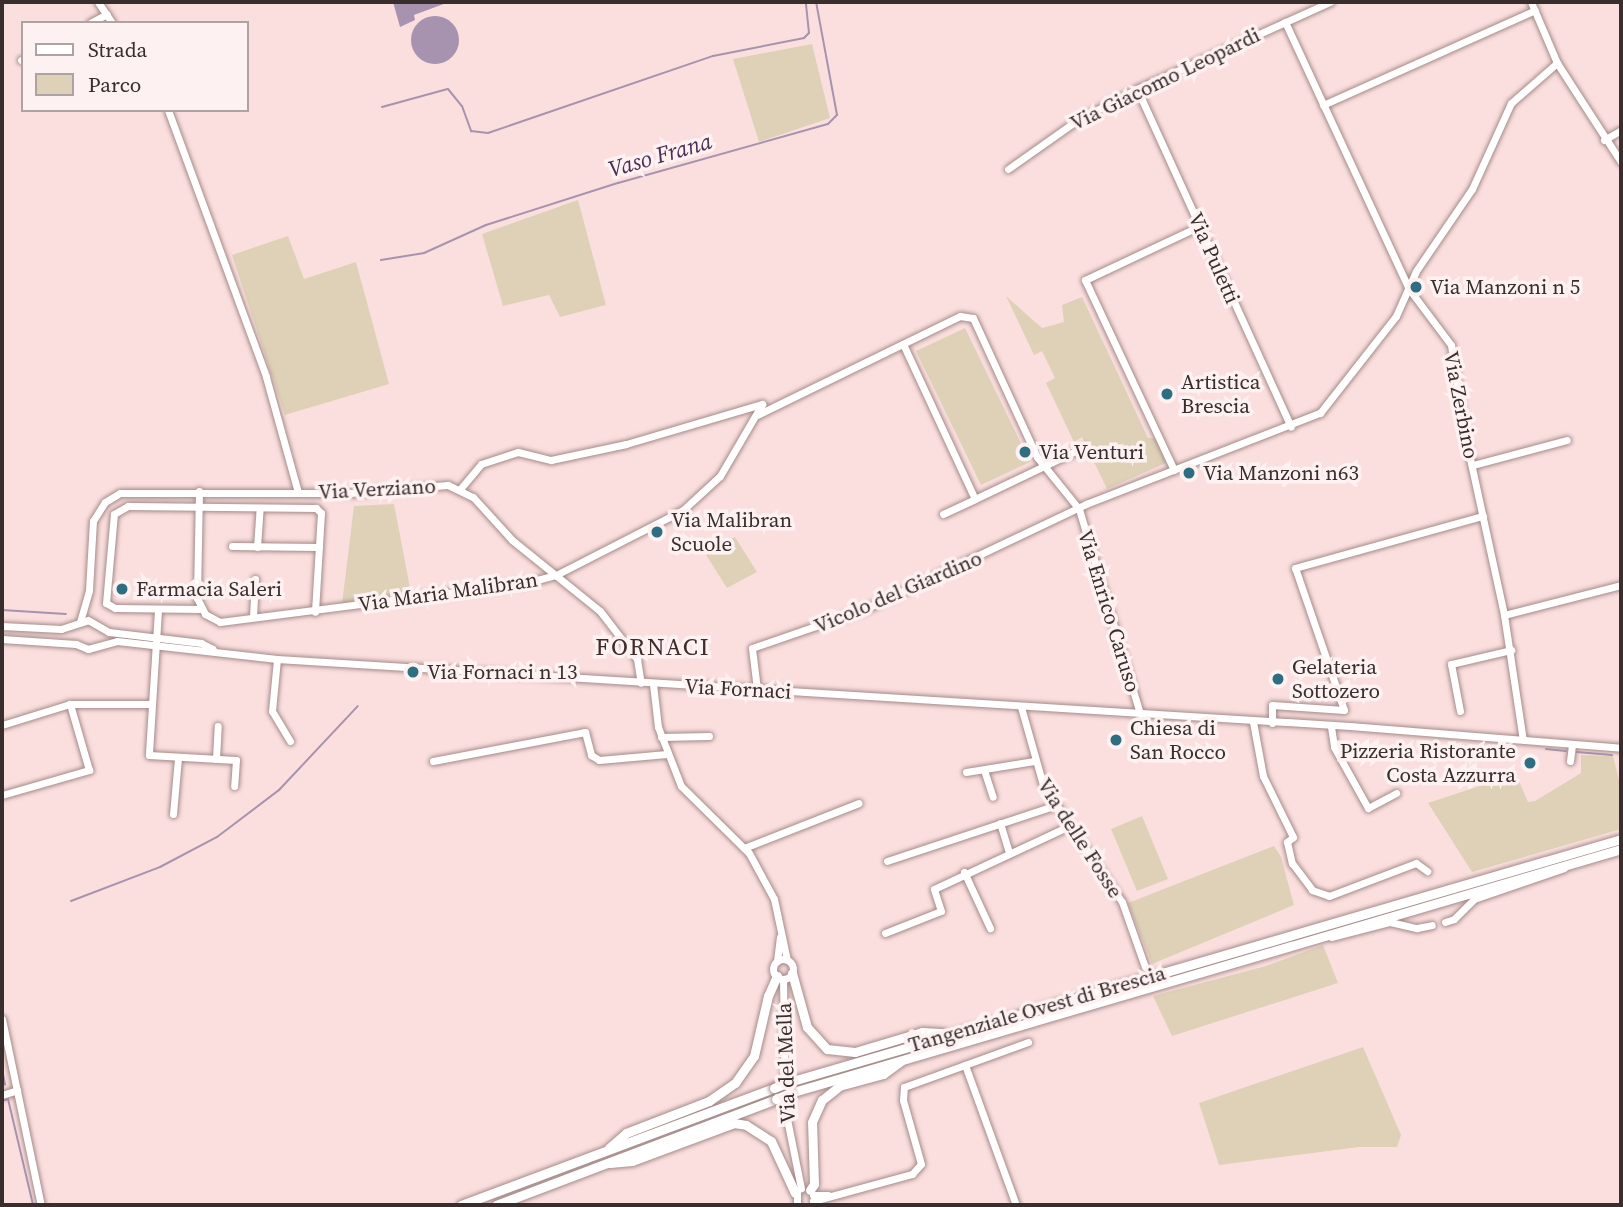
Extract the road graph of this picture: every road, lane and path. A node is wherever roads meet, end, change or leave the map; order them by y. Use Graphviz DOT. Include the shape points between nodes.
graph roads {
  1 [pos="99,2"];
  2 [pos="1330,2"];
  3 [pos="1531,2"];
  4 [pos="1535,10"];
  5 [pos="107,14"];
  6 [pos="94,21"];
  7 [pos="111,21"];
  8 [pos="1285,22"];
  9 [pos="1557,63"];
  10 [pos="1137,89"];
  11 [pos="1323,105"];
  12 [pos="169,112"];
  13 [pos="1621,130"];
  14 [pos="1604,140"];
  15 [pos="1621,162"];
  16 [pos="1008,169"];
  17 [pos="1200,226"];
  18 [pos="1409,289"];
  19 [pos="903,344"];
  20 [pos="756,415"];
  21 [pos="1291,427"];
  22 [pos="1567,440"];
  23 [pos="1084,447"];
  24 [pos="1472,465"];
  25 [pos="1044,468"];
  26 [pos="1174,470"];
  27 [pos="461,488"];
  28 [pos="199,491"];
  29 [pos="298,492"];
  30 [pos="975,499"];
  31 [pos="200,508"];
  32 [pos="260,508"];
  33 [pos="1079,509"];
  34 [pos="943,514"];
  35 [pos="1483,516"];
  36 [pos="91,543"];
  37 [pos="108,543"];
  38 [pos="232,546"];
  39 [pos="257,547"];
  40 [pos="319,547"];
  41 [pos="556,575"];
  42 [pos="255,579"];
  43 [pos="1621,585"];
  44 [pos="89,590"];
  45 [pos="202,609"];
  46 [pos="158,610"];
  47 [pos="315,612"];
  48 [pos="1504,615"];
  49 [pos="253,617"];
  50 [pos="92,620"];
  51 [pos="77,625"];
  52 [pos="2,626"];
  53 [pos="101,628"];
  54 [pos="2,639"];
  55 [pos="156,640"];
  56 [pos="76,643"];
  57 [pos="99,643"];
  58 [pos="1511,650"];
  59 [pos="276,659"];
  60 [pos="641,683"];
  61 [pos="653,684"];
  62 [pos="757,689"];
  63 [pos="71,704"];
  64 [pos="152,704"];
  65 [pos="1021,707"];
  66 [pos="1460,712"];
  67 [pos="1140,714"];
  68 [pos="1253,722"];
  69 [pos="1272,723"];
  70 [pos="2,725"];
  71 [pos="218,726"];
  72 [pos="1331,727"];
  73 [pos="709,736"];
  74 [pos="661,737"];
  75 [pos="1523,740"];
  76 [pos="290,741"];
  77 [pos="1572,744"];
  78 [pos="1621,748"];
  79 [pos="667,754"];
  80 [pos="178,758"];
  81 [pos="216,759"];
  82 [pos="433,761"];
  83 [pos="1034,761"];
  84 [pos="1570,761"];
  85 [pos="984,770"];
  86 [pos="966,772"];
  87 [pos="234,786"];
  88 [pos="1396,793"];
  89 [pos="2,795"];
  90 [pos="993,797"];
  91 [pos="859,803"];
  92 [pos="1056,804"];
  93 [pos="173,814"];
  94 [pos="1000,823"];
  95 [pos="1069,826"];
  96 [pos="1621,837"];
  97 [pos="744,848"];
  98 [pos="1621,849"];
  99 [pos="1009,853"];
  100 [pos="887,861"];
  101 [pos="1574,863"];
  102 [pos="1427,871"];
  103 [pos="964,872"];
  104 [pos="1445,922"];
  105 [pos="1432,925"];
  106 [pos="990,928"];
  107 [pos="780,929"];
  108 [pos="885,933"];
  109 [pos="1327,937"];
  110 [pos="787,960"];
  111 [pos="776,961"];
  112 [pos="1145,967"];
  113 [pos="784,976"];
  114 [pos="2,1019"];
  115 [pos="949,1034"];
  116 [pos="1028,1042"];
  117 [pos="906,1058"];
  118 [pos="965,1065"];
  119 [pos="17,1090"];
  120 [pos="2,1095"];
  121 [pos="608,1149"];
  122 [pos="605,1163"];
  123 [pos="808,1198"];
  124 [pos="41,1205"];
  125 [pos="461,1205"];
  126 [pos="496,1205"];
  127 [pos="797,1205"];
  128 [pos="1016,1205"];
  1 -- 5 [label="street"];
  2 -- 8 [label="street, Via Giacomo Leopardi"];
  3 -- 4 [label="street"];
  4 -- 9 [label="street"];
  4 -- 11 [label="street"];
  5 -- 6 [label="street"];
  5 -- 7 [label="street"];
  8 -- 10 [label="street, Via Giacomo Leopardi"];
  8 -- 11 [label="street, Via Zerbino"];
  9 -- 14 [label="street"];
  9 -- 18 [label="street" via="1511,103 1472,189"];
  10 -- 16 [label="street, Via Giacomo Leopardi" via="1076,121"];
  10 -- 17 [label="street, Via Puletti"];
  11 -- 18 [label="street, Via Zerbino"];
  12 -- 29 [label="street, Via Verziano" via="266,377"];
  13 -- 14 [label="street"];
  14 -- 15 [label="street"];
  17 -- 21 [label="street, Via Puletti"];
  17 -- 26 [label="street" via="1085,281"];
  18 -- 21 [label="street" via="1396,316 1329,405"];
  18 -- 24 [label="street, Via Zerbino" via="1451,345"];
  19 -- 20 [label="street"];
  19 -- 25 [label="street" via="960,316 973,318"];
  19 -- 30 [label="street"];
  20 -- 27 [label="street, Via Maria Malibran" via="762,404 626,444 551,460 517,452 481,464"];
  20 -- 41 [label="street, Via Maria Malibran" via="704,494"];
  21 -- 26 [label="street"];
  22 -- 24 [label="street"];
  23 -- 25 [label="street"];
  24 -- 35 [label="street, Via Zerbino"];
  25 -- 30 [label="street"];
  25 -- 33 [label="street"];
  26 -- 33 [label="street"];
  27 -- 29 [label="street, Via Verziano" via="432,485"];
  27 -- 41 [label="street, Via Verziano" via="512,540"];
  28 -- 29 [label="street"];
  28 -- 31 [label="street"];
  28 -- 36 [label="street" via="128,491 112,496 97,510"];
  30 -- 34 [label="street"];
  31 -- 32 [label="street"];
  31 -- 37 [label="street" via="120,509 110,522"];
  31 -- 45 [label="street" via="197,598"];
  32 -- 39 [label="street"];
  32 -- 40 [label="street" via="316,508 321,513"];
  33 -- 62 [label="street, Vicolo del Giardino" via="865,609 752,649"];
  33 -- 67 [label="street, Via Enrico Caruso"];
  35 -- 48 [label="street, Via Zerbino"];
  35 -- 69 [label="street" via="1295,568 1344,710 1272,705"];
  36 -- 37 [label="street"];
  36 -- 44 [label="street"];
  37 -- 46 [label="street" via="106,603"];
  38 -- 39 [label="street"];
  39 -- 40 [label="street"];
  40 -- 47 [label="street"];
  41 -- 47 [label="street, Via Maria Malibran"];
  41 -- 60 [label="street, Via Verziano" via="600,611 623,638 637,659"];
  42 -- 49 [label="street"];
  43 -- 48 [label="street"];
  44 -- 50 [label="street"];
  44 -- 51 [label="street"];
  45 -- 46 [label="street"];
  45 -- 49 [label="street, Via Maria Malibran" via="225,623"];
  46 -- 55 [label="street"];
  47 -- 49 [label="street, Via Maria Malibran"];
  48 -- 58 [label="street, Via Zerbino"];
  50 -- 51 [label="street"];
  50 -- 53 [label="street"];
  51 -- 52 [label="street"];
  51 -- 56 [label="street"];
  53 -- 55 [label="street, Via Fornaci"];
  53 -- 57 [label="street"];
  54 -- 56 [label="street, Via Fornaci"];
  55 -- 57 [label="street, Via Fornaci"];
  55 -- 59 [label="street, Via Fornaci"];
  55 -- 64 [label="street"];
  56 -- 57 [label="street, Via Fornaci" via="88,649"];
  58 -- 66 [label="street" via="1451,663"];
  58 -- 75 [label="street, Via Zerbino"];
  59 -- 60 [label="street, Via Fornaci"];
  59 -- 76 [label="street" via="272,711"];
  60 -- 61 [label="street, Via Fornaci"];
  61 -- 62 [label="street, Via Fornaci"];
  61 -- 74 [label="street, Via del Mella"];
  62 -- 65 [label="street, Via Fornaci"];
  63 -- 64 [label="street"];
  63 -- 70 [label="street"];
  63 -- 89 [label="street" via="89,769"];
  64 -- 80 [label="street" via="149,755"];
  65 -- 67 [label="street, Via Fornaci"];
  65 -- 83 [label="street, Via delle Fosse"];
  67 -- 68 [label="street, Via Fornaci"];
  68 -- 69 [label="street, Via Fornaci"];
  68 -- 102 [label="street" via="1263,776 1293,837 1287,842 1292,863 1312,890 1329,895 1416,863"];
  69 -- 72 [label="street, Via Fornaci"];
  71 -- 81 [label="street"];
  72 -- 75 [label="street, Via Fornaci"];
  72 -- 88 [label="street" via="1334,747 1368,808"];
  73 -- 74 [label="street"];
  74 -- 79 [label="street, Via del Mella"];
  75 -- 77 [label="street, Via Fornaci"];
  77 -- 78 [label="street, Via Fornaci"];
  77 -- 84 [label="street"];
  79 -- 82 [label="street" via="598,760 591,755 585,732"];
  79 -- 97 [label="street, Via del Mella" via="681,786"];
  80 -- 81 [label="street"];
  80 -- 93 [label="street"];
  81 -- 87 [label="street" via="236,760"];
  83 -- 85 [label="street"];
  83 -- 92 [label="street, Via delle Fosse"];
  85 -- 86 [label="street"];
  85 -- 90 [label="street"];
  91 -- 97 [label="street"];
  92 -- 94 [label="street"];
  92 -- 95 [label="street, Via delle Fosse"];
  94 -- 99 [label="street"];
  94 -- 100 [label="street"];
  95 -- 99 [label="street"];
  95 -- 112 [label="street, Via delle Fosse" via="1122,902"];
  96 -- 115 [label="main road, Tangenziale Ovest di Brescia"];
  97 -- 107 [label="street, Via del Mella" via="774,899"];
  98 -- 101 [label="main road, Tangenziale Ovest di Brescia"];
  99 -- 103 [label="street"];
  101 -- 104 [label="street" via="1474,900"];
  101 -- 109 [label="main road, Tangenziale Ovest di Brescia"];
  103 -- 106 [label="street"];
  103 -- 108 [label="street" via="934,889 941,911"];
  105 -- 109 [label="street" via="1418,928 1391,922"];
  107 -- 110 [label="street, Via del Mella"];
  107 -- 111 [label="street, Via del Mella"];
  109 -- 117 [label="main road, Tangenziale Ovest di Brescia"];
  110 -- 111 [label="street"];
  110 -- 113 [label="street, Via del Mella"];
  111 -- 113 [label="street, Via del Mella"];
  113 -- 115 [label="main road" via="807,1027 827,1049 855,1052 922,1032"];
  113 -- 121 [label="main road" via="768,996 754,1056 735,1083 709,1101 626,1133"];
  113 -- 123 [label="street, Via del Mella" via="785,1109"];
  114 -- 119 [label="street"];
  115 -- 121 [label="main road, Tangenziale Ovest di Brescia, bridge" via="789,1082"];
  116 -- 118 [label="street"];
  117 -- 122 [label="main road, Tangenziale Ovest di Brescia, bridge" via="790,1093"];
  117 -- 123 [label="main road" via="883,1074 839,1086 822,1100 813,1122 814,1184"];
  118 -- 123 [label="street" via="904,1087 902,1100 921,1164 912,1174 839,1196"];
  118 -- 128 [label="street"];
  119 -- 120 [label="street"];
  119 -- 124 [label="street"];
  121 -- 125 [label="main road, Tangenziale Ovest di Brescia"];
  122 -- 123 [label="main road" via="632,1161 734,1123 756,1128 771,1141"];
  122 -- 126 [label="main road, Tangenziale Ovest di Brescia"];
  123 -- 127 [label="street, Via del Mella"];
}
